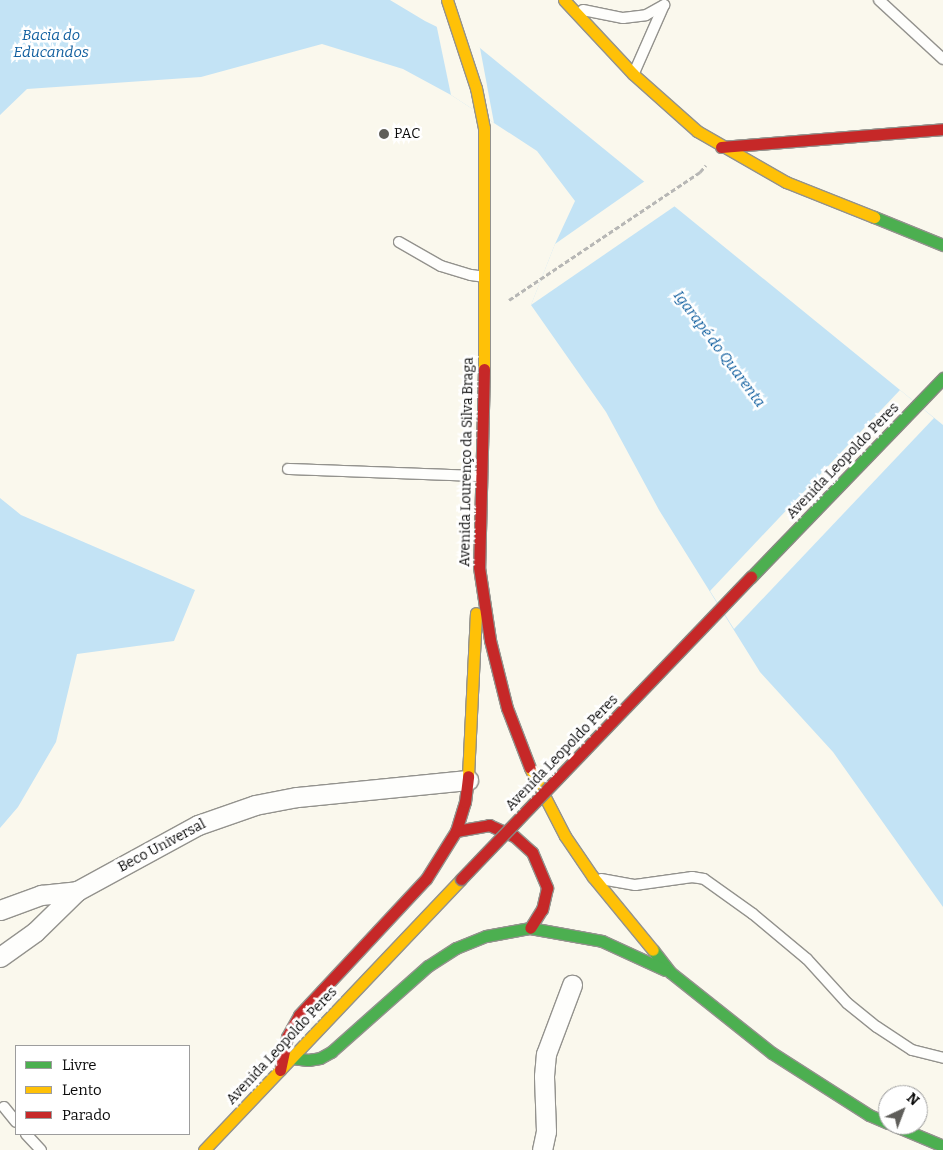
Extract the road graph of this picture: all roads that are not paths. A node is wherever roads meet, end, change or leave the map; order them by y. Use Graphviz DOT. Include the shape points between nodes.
graph roads {
  1 [pos="879,0"];
  2 [pos="449,3"];
  3 [pos="567,3"];
  4 [pos="943,60"];
  5 [pos="634,74"];
  6 [pos="943,129"];
  7 [pos="722,147"];
  8 [pos="399,242"];
  9 [pos="943,245"];
  10 [pos="485,277"];
  11 [pos="943,378"];
  12 [pos="288,469"];
  13 [pos="481,476"];
  14 [pos="479,567"];
  15 [pos="468,780"];
  16 [pos="456,831"];
  17 [pos="593,877"];
  18 [pos="77,891"];
  19 [pos="0,910"];
  20 [pos="530,928"];
  21 [pos="0,957"];
  22 [pos="670,972"];
  23 [pos="572,986"];
  24 [pos="292,1058"];
  25 [pos="943,1058"];
  26 [pos="280,1070"];
  27 [pos="4,1107"];
  28 [pos="878,1119"];
  29 [pos="15,1121"];
  30 [pos="27,1135"];
  31 [pos="915,1135"];
  32 [pos="941,1147"];
  33 [pos="41,1150"];
  34 [pos="204,1150"];
  35 [pos="542,1150"];
  1 -- 4 [label="lane"];
  2 -- 10 [label="street, Avenida Lourenço da Silva Braga" via="476,88 484,128"];
  3 -- 5 [label="street"];
  3 -- 5 [label="lane" via="598,15 623,18 646,15 664,5"];
  5 -- 7 [label="street" via="682,119"];
  6 -- 7 [label="street"];
  7 -- 9 [label="street" via="786,182"];
  8 -- 10 [label="lane" via="441,266"];
  10 -- 13 [label="street, Avenida Lourenço da Silva Braga"];
  11 -- 24 [label="street, Avenida Leopoldo Peres, bridge"];
  12 -- 13 [label="lane"];
  13 -- 14 [label="street, Avenida Lourenço da Silva Braga"];
  14 -- 15 [label="street"];
  14 -- 17 [label="street, Avenida Lourenço da Silva Braga" via="490,640 507,708 524,756 565,836"];
  15 -- 16 [label="street"];
  15 -- 18 [label="street, Beco Universal" via="255,805 198,825"];
  16 -- 20 [label="street" via="488,825 514,836 532,852 547,888 542,909"];
  16 -- 26 [label="street" via="426,878 299,1015 287,1038"];
  17 -- 22 [label="street, Avenida Lourenço da Silva Braga"];
  17 -- 25 [label="lane" via="635,885 692,876 704,879 807,959 847,1003 877,1027 912,1050"];
  18 -- 19 [label="street" via="41,895"];
  18 -- 21 [label="street, Beco Universal" via="35,932"];
  20 -- 22 [label="street" via="602,941"];
  20 -- 24 [label="street" via="486,936 456,948 428,966 331,1052 308,1060"];
  22 -- 28 [label="street, Avenida Lourenço da Silva Braga" via="772,1054"];
  23 -- 35 [label="street" via="546,1054 546,1132"];
  24 -- 26 [label="street, Avenida Leopoldo Peres"];
  26 -- 34 [label="street, Avenida Leopoldo Peres"];
  27 -- 29 [label="lane"];
  30 -- 33 [label="lane"];
  31 -- 32 [label="street"];
}
